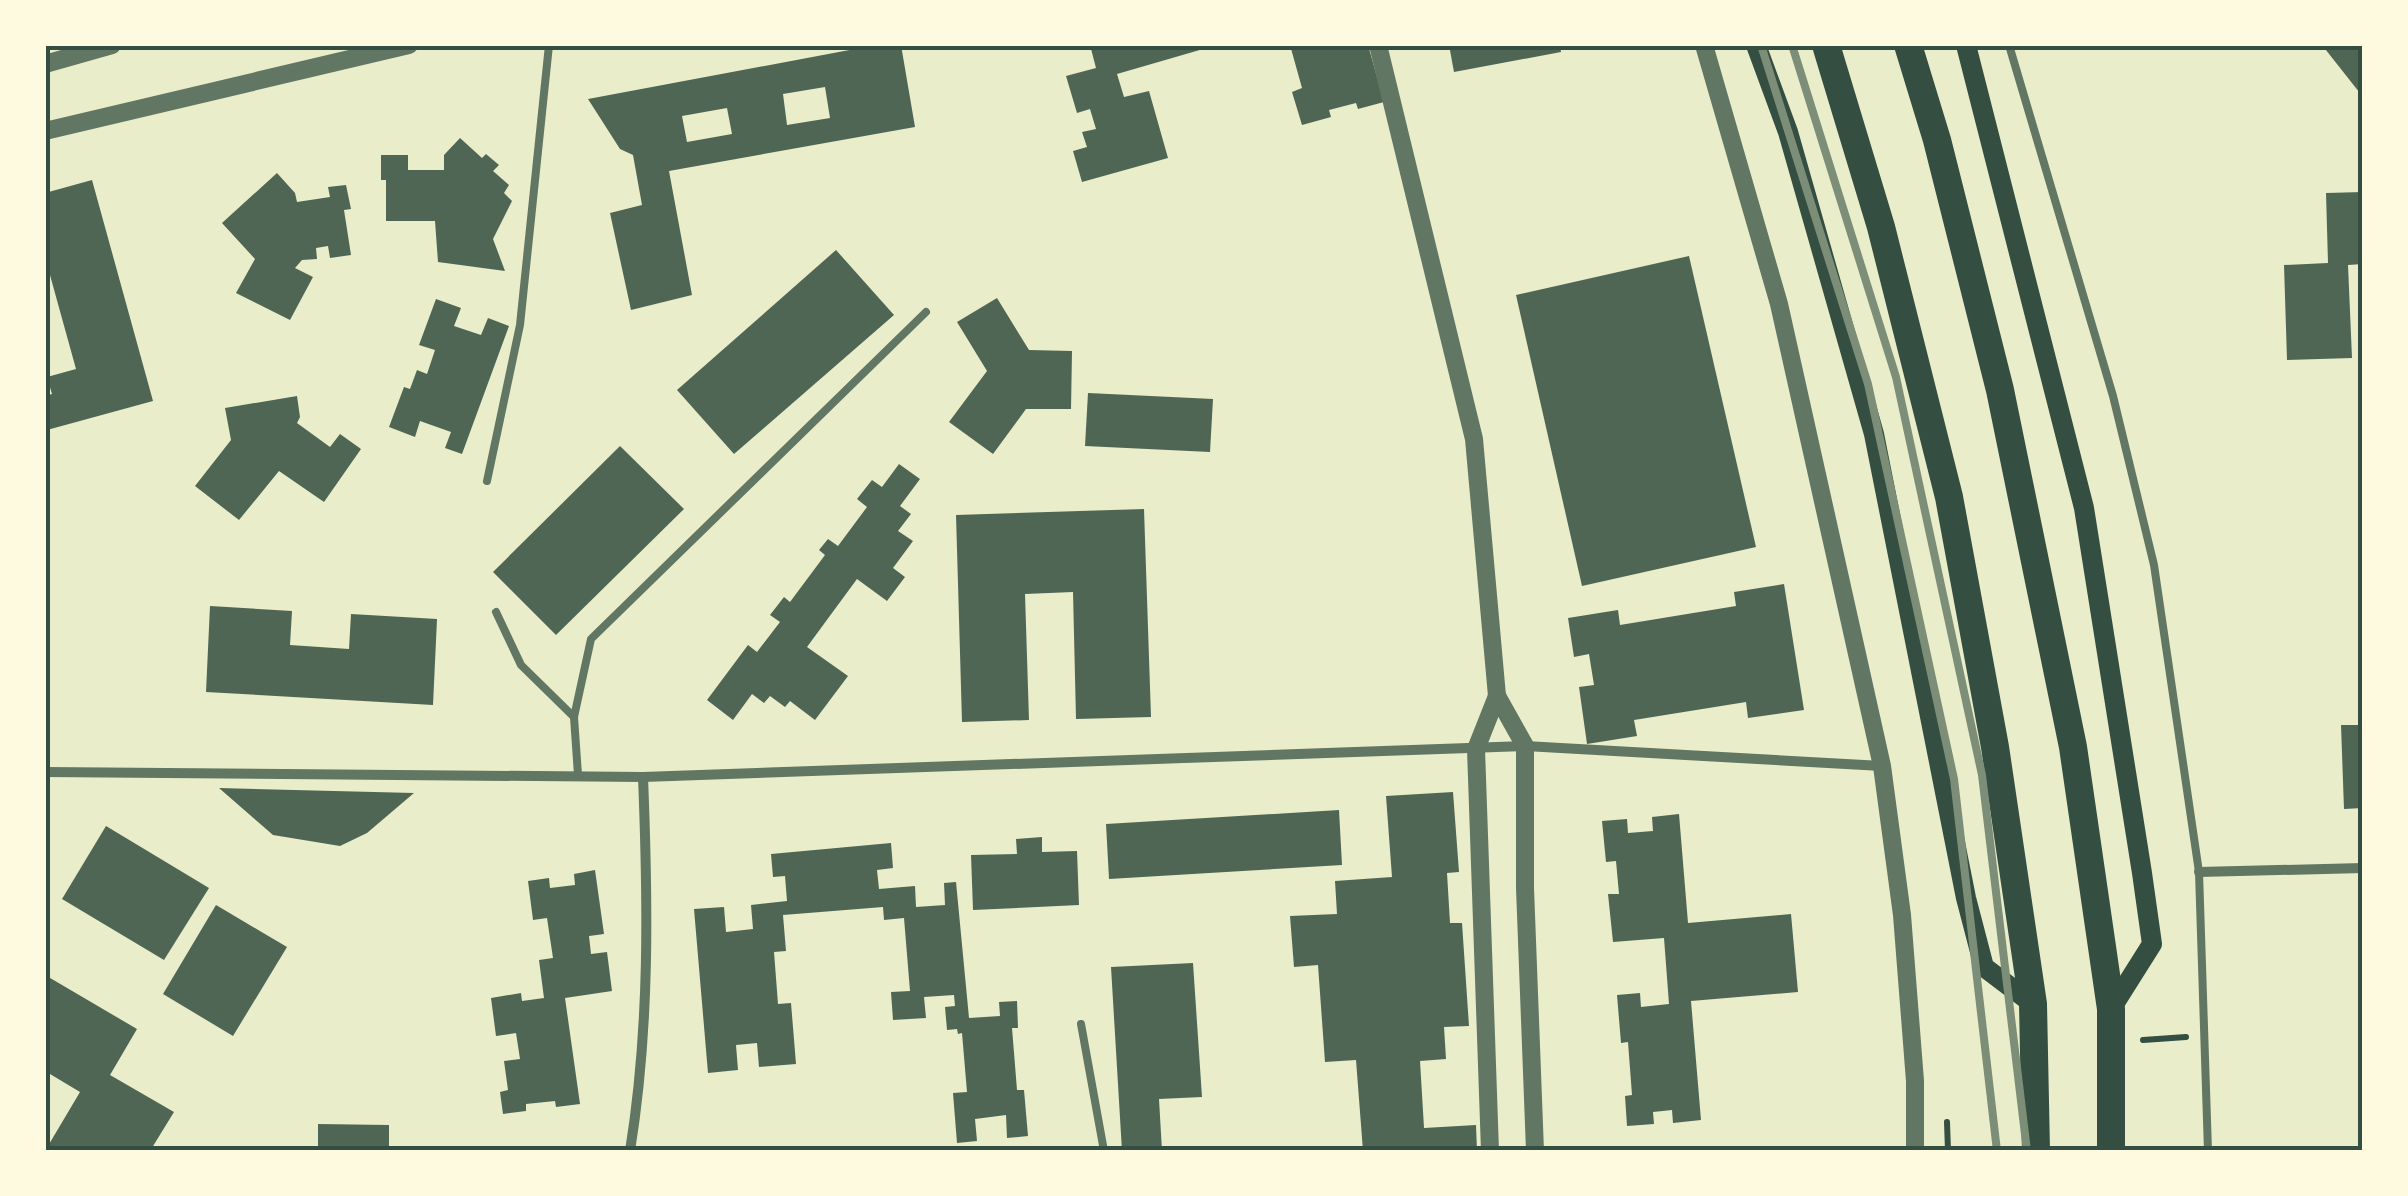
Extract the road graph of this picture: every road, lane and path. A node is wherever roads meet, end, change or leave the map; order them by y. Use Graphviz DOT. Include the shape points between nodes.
graph roads {
  1 [pos="112,45"];
  2 [pos="409,45"];
  3 [pos="549,45"];
  4 [pos="1378,45"];
  5 [pos="1704,45"];
  6 [pos="1756,45"];
  7 [pos="1826,45"];
  8 [pos="1908,45"];
  9 [pos="1966,45"];
  10 [pos="2009,45"];
  11 [pos="45,64"];
  12 [pos="45,131"];
  13 [pos="926,312"];
  14 [pos="487,481"];
  15 [pos="496,612"];
  16 [pos="1497,696"];
  17 [pos="574,717"];
  18 [pos="1525,746"];
  19 [pos="1476,750"];
  20 [pos="1882,766"];
  21 [pos="45,772"];
  22 [pos="578,775"];
  23 [pos="643,776"];
  24 [pos="2363,868"];
  25 [pos="2199,872"];
  26 [pos="2033,1004"];
  27 [pos="2112,1009"];
  28 [pos="1081,1024"];
  29 [pos="2204,1035"];
  30 [pos="2138,1040"];
  31 [pos="630,1151"];
  32 [pos="1104,1151"];
  33 [pos="1490,1151"];
  34 [pos="1535,1151"];
  35 [pos="1916,1151"];
  36 [pos="2036,1151"];
  37 [pos="2110,1151"];
  38 [pos="2208,1151"];
  1 -- 11 [label="street"];
  2 -- 12 [label="street"];
  3 -- 14 [label="lane" via="520,325"];
  4 -- 16 [label="street" via="1474,439"];
  5 -- 20 [label="street" via="1779,304"];
  6 -- 26 [label="main road" via="1788,132 1874,434 1984,967"];
  7 -- 26 [label="highway" via="1881,228 1949,497"];
  8 -- 27 [label="highway" via="2000,390 2073,748"];
  9 -- 27 [label="main road" via="2084,508 2142,873 2152,944"];
  10 -- 25 [label="lane" via="2113,396 2154,565"];
  13 -- 17 [label="lane" via="591,639"];
  15 -- 17 [label="lane" via="522,665"];
  16 -- 18 [label="street"];
  16 -- 19 [label="street"];
  17 -- 22 [label="lane"];
  18 -- 19 [label="street"];
  18 -- 20 [label="street"];
  18 -- 34 [label="street"];
  19 -- 23 [label="street"];
  19 -- 33 [label="street"];
  20 -- 35 [label="street" via="1902,915"];
  21 -- 22 [label="street"];
  22 -- 23 [label="street"];
  23 -- 31 [label="street" via="648,919 640,1088"];
  24 -- 25 [label="street"];
  25 -- 29 [label="lane"];
  26 -- 36 [label="highway"];
  27 -- 37 [label="highway"];
  28 -- 32 [label="lane"];
  29 -- 30 [label="path"];
  29 -- 38 [label="lane"];
}
